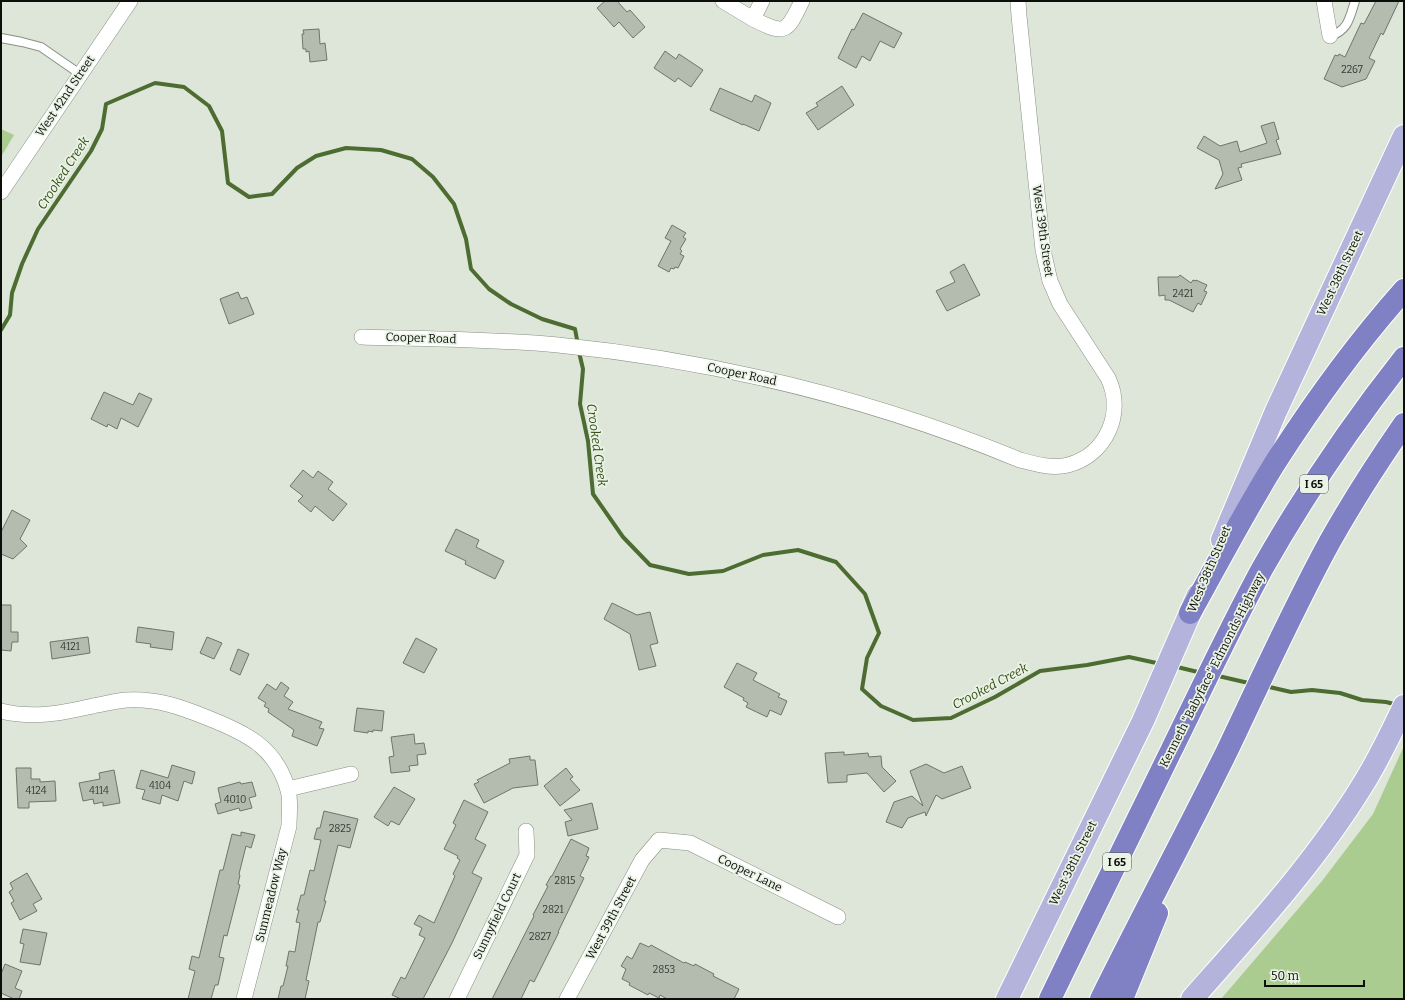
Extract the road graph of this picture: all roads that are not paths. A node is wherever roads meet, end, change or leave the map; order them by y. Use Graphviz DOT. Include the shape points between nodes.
graph roads {
  1 [pos="130,1"];
  2 [pos="723,1"];
  3 [pos="762,1"];
  4 [pos="802,1"];
  5 [pos="1018,1"];
  6 [pos="1324,1"];
  7 [pos="1355,1"];
  8 [pos="753,19"];
  9 [pos="1330,36"];
  10 [pos="1,38"];
  11 [pos="80,74"];
  12 [pos="1404,136"];
  13 [pos="1,192"];
  14 [pos="1404,290"];
  15 [pos="362,337"];
  16 [pos="1404,358"];
  17 [pos="1404,424"];
  18 [pos="1103,441"];
  19 [pos="1190,613"];
  20 [pos="1404,706"];
  21 [pos="1,710"];
  22 [pos="351,774"];
  23 [pos="288,789"];
  24 [pos="526,831"];
  25 [pos="1187,832"];
  26 [pos="659,840"];
  27 [pos="838,917"];
  28 [pos="244,999"];
  29 [pos="457,999"];
  30 [pos="567,999"];
  31 [pos="1007,999"];
  32 [pos="1050,999"];
  33 [pos="1101,999"];
  34 [pos="1122,999"];
  35 [pos="1192,999"];
  1 -- 11 [label="street, West 42nd Street"];
  2 -- 8 [label="street"];
  3 -- 8 [label="street"];
  4 -- 8 [label="street" via="787,27 772,29"];
  5 -- 18 [label="street, West 39th Street" via="1046,263 1050,281 1060,304 1111,383 1115,407 1110,431"];
  6 -- 9 [label="street"];
  7 -- 9 [label="lane" via="1346,25 1338,34"];
  10 -- 11 [label="lane" via="41,48"];
  11 -- 13 [label="street, West 42nd Street"];
  12 -- 19 [label="main road, West 38th Street" via="1276,411"];
  14 -- 19 [label="highway" via="1358,344 1306,416 1257,493"];
  15 -- 18 [label="street, Cooper Road" via="558,345 702,365 814,390 914,420 1020,460 1056,467 1085,458"];
  16 -- 32 [label="highway, Kenneth \"Babyface\" Edmonds Highway / I 65" via="1352,426 1312,486 1263,569"];
  17 -- 25 [label="highway" via="1344,517 1322,557"];
  19 -- 31 [label="main road, West 38th Street" via="1143,721"];
  20 -- 35 [label="main road" via="1363,784 1314,856 1275,906"];
  21 -- 23 [label="street" via="32,716 57,714 127,700 175,705 232,728 254,740 275,762"];
  22 -- 23 [label="street"];
  23 -- 28 [label="street, Sunmeadow Way" via="289,826"];
  24 -- 29 [label="street, Sunnyfield Court" via="528,855"];
  25 -- 33 [label="highway"];
  25 -- 34 [label="highway"];
  26 -- 27 [label="street, Cooper Lane" via="690,843"];
  26 -- 30 [label="street, West 39th Street" via="642,860"];
}
